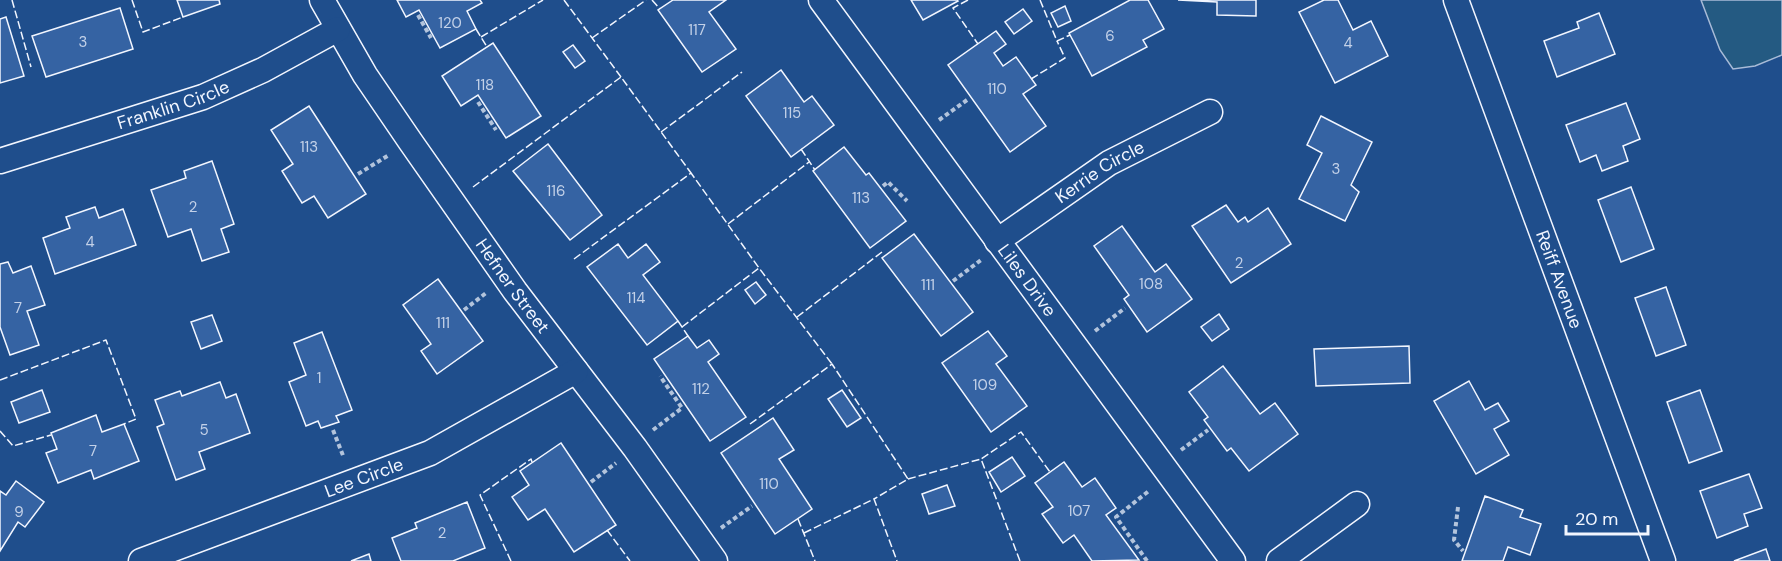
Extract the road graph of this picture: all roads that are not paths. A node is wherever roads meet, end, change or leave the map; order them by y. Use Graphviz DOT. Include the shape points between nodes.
graph roads {
  1 [pos="322,0"];
  2 [pos="821,0"];
  3 [pos="1456,0"];
  4 [pos="338,30"];
  5 [pos="1210,112"];
  6 [pos="0,161"];
  7 [pos="999,243"];
  8 [pos="576,371"];
  9 [pos="1357,504"];
  10 [pos="141,561"];
  11 [pos="715,561"];
  12 [pos="1233,561"];
  13 [pos="1279,561"];
  14 [pos="1663,561"];
  1 -- 4 [label="street, Hefner Street"];
  2 -- 7 [label="street, Liles Drive"];
  3 -- 14 [label="street, Reiff Avenue"];
  4 -- 6 [label="street, Franklin Circle" via="203,97"];
  4 -- 8 [label="street, Hefner Street" via="410,141"];
  5 -- 7 [label="street, Kerrie Circle" via="1109,163"];
  7 -- 12 [label="street, Liles Drive"];
  8 -- 10 [label="street, Lee Circle" via="430,453"];
  8 -- 11 [label="street, Hefner Street"];
  9 -- 13 [label="street"];
}
